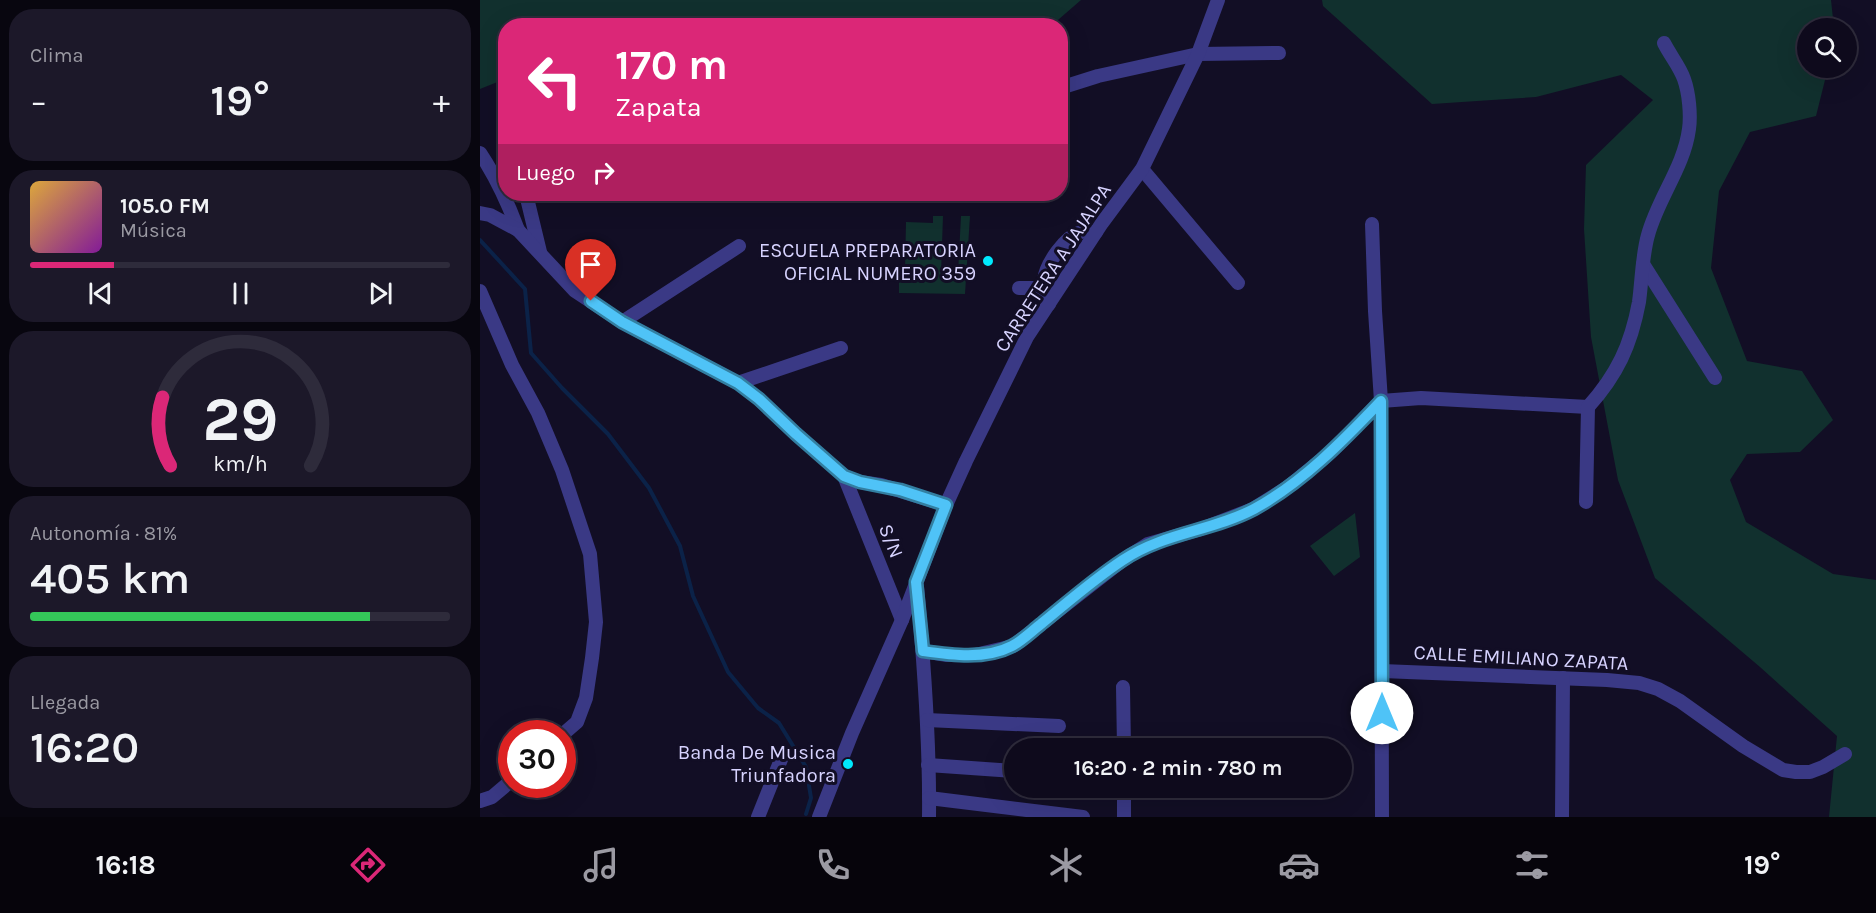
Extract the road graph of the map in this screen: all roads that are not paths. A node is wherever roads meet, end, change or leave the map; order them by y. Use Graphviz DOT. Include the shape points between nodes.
graph roads {
  1 [pos="1218,0"];
  2 [pos="1664,44"];
  3 [pos="1279,53"];
  4 [pos="1196,57"];
  5 [pos="1068,85"];
  6 [pos="480,153"];
  7 [pos="1142,169"];
  8 [pos="498,183"];
  9 [pos="507,201"];
  10 [pos="528,201"];
  11 [pos="480,213"];
  12 [pos="1372,224"];
  13 [pos="518,230"];
  14 [pos="1062,232"];
  15 [pos="1089,232"];
  16 [pos="739,246"];
  17 [pos="540,254"];
  18 [pos="1643,264"];
  19 [pos="1044,281"];
  20 [pos="1238,283"];
  21 [pos="1019,288"];
  22 [pos="480,291"];
  23 [pos="1049,304"];
  24 [pos="622,322"];
  25 [pos="841,348"];
  26 [pos="1715,378"];
  27 [pos="738,383"];
  28 [pos="1381,401"];
  29 [pos="1588,407"];
  30 [pos="844,476"];
  31 [pos="1586,502"];
  32 [pos="946,505"];
  33 [pos="916,582"];
  34 [pos="902,620"];
  35 [pos="923,651"];
  36 [pos="1382,671"];
  37 [pos="1563,678"];
  38 [pos="1123,687"];
  39 [pos="927,720"];
  40 [pos="576,723"];
  41 [pos="1059,726"];
  42 [pos="1124,738"];
  43 [pos="1845,754"];
  44 [pos="782,757"];
  45 [pos="928,765"];
  46 [pos="1004,770"];
  47 [pos="498,792"];
  48 [pos="929,798"];
  49 [pos="1124,798"];
  50 [pos="480,801"];
  51 [pos="758,817"];
  52 [pos="819,817"];
  53 [pos="929,817"];
  54 [pos="1083,817"];
  55 [pos="1124,817"];
  56 [pos="1382,817"];
  57 [pos="1562,817"];
  1 -- 4 [label="street, CARRETERA A JAJALPA"];
  2 -- 18 [label="street" via="1684,79 1689,128 1681,161 1648,236"];
  3 -- 4 [label="street"];
  4 -- 5 [label="street"];
  4 -- 7 [label="street, CARRETERA A JAJALPA"];
  6 -- 8 [label="street"];
  7 -- 15 [label="street, CARRETERA A JAJALPA"];
  7 -- 20 [label="street"];
  9 -- 13 [label="street"];
  10 -- 17 [label="street"];
  11 -- 13 [label="street"];
  12 -- 28 [label="street"];
  13 -- 17 [label="street"];
  14 -- 15 [label="street"];
  15 -- 19 [label="street" via="1070,238 1057,252"];
  15 -- 23 [label="street, CARRETERA A JAJALPA"];
  16 -- 24 [label="street"];
  17 -- 24 [label="street" via="575,291"];
  18 -- 26 [label="street"];
  18 -- 29 [label="street" via="1632,334 1623,359"];
  19 -- 21 [label="street" via="1040,288"];
  19 -- 23 [label="street"];
  22 -- 40 [label="street" via="562,470 590,554 596,622 586,698"];
  23 -- 32 [label="street, CARRETERA A JAJALPA" via="1027,337"];
  24 -- 27 [label="street"];
  25 -- 27 [label="street"];
  27 -- 30 [label="street"];
  28 -- 29 [label="street" via="1421,398"];
  28 -- 35 [label="street" via="1331,452 1288,486 1253,509 1140,549 1013,646 975,655"];
  28 -- 36 [label="street"];
  29 -- 31 [label="street"];
  30 -- 32 [label="street"];
  30 -- 34 [label="street, S/N"];
  32 -- 33 [label="street, CARRETERA A JAJALPA"];
  33 -- 34 [label="street"];
  33 -- 35 [label="street, CARRETERA A JAJALPA"];
  34 -- 52 [label="street"];
  35 -- 39 [label="street, CARRETERA A JAJALPA"];
  36 -- 37 [label="street, CALLE EMILIANO ZAPATA"];
  36 -- 56 [label="street"];
  37 -- 43 [label="street, CALLE EMILIANO ZAPATA" via="1639,683 1658,689 1783,770 1810,772"];
  37 -- 57 [label="street"];
  38 -- 42 [label="street"];
  39 -- 41 [label="street"];
  39 -- 45 [label="street, CARRETERA A JAJALPA"];
  44 -- 51 [label="street"];
  45 -- 46 [label="street"];
  45 -- 48 [label="street, CARRETERA A JAJALPA"];
  47 -- 50 [label="street"];
  48 -- 53 [label="street, CARRETERA A JAJALPA"];
  48 -- 54 [label="street"];
  49 -- 55 [label="street"];
}
